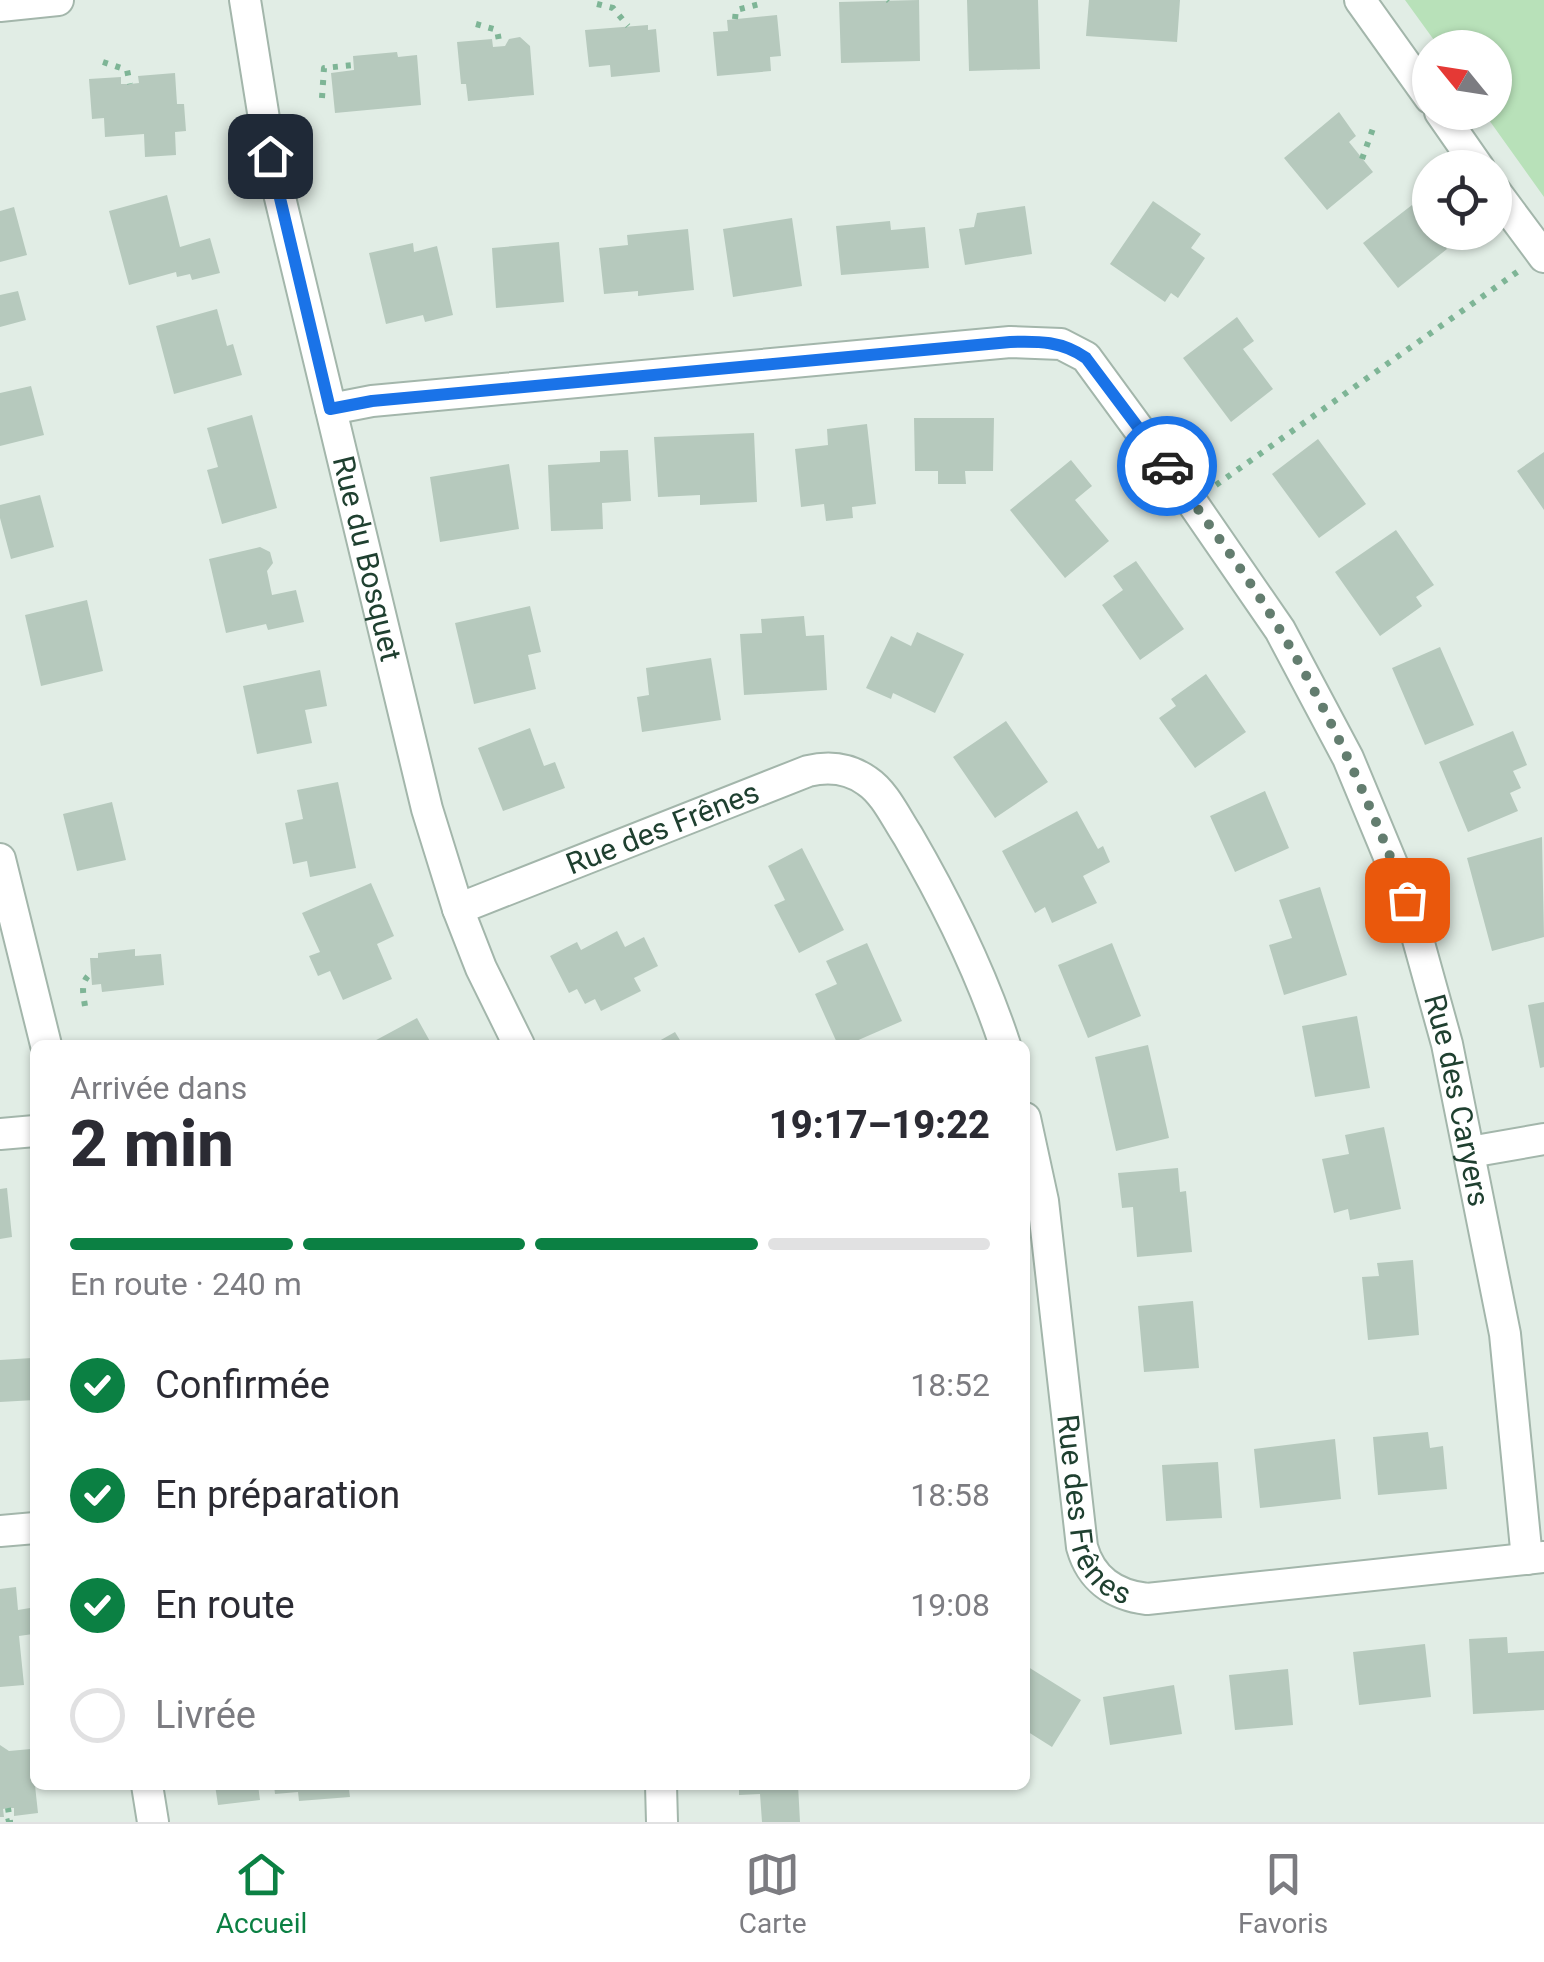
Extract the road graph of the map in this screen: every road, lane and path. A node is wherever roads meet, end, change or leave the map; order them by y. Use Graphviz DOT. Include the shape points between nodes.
graph roads {
  1 [pos="58,0"];
  2 [pos="245,0"];
  3 [pos="1360,0"];
  4 [pos="598,4"];
  5 [pos="760,4"];
  6 [pos="0,6"];
  7 [pos="734,19"];
  8 [pos="476,24"];
  9 [pos="628,26"];
  10 [pos="500,46"];
  11 [pos="103,62"];
  12 [pos="354,64"];
  13 [pos="1412,73"];
  14 [pos="130,84"];
  15 [pos="322,98"];
  16 [pos="1375,124"];
  17 [pos="1362,159"];
  18 [pos="1512,221"];
  19 [pos="1535,262"];
  20 [pos="330,409"];
  21 [pos="1210,490"];
  22 [pos="0,860"];
  23 [pos="458,910"];
  24 [pos="91,973"];
  25 [pos="84,1006"];
  26 [pos="45,1040"];
  27 [pos="517,1040"];
  28 [pos="1003,1040"];
  29 [pos="30,1131"];
  30 [pos="0,1134"];
  31 [pos="1544,1139"];
  32 [pos="1030,1141"];
  33 [pos="1470,1152"];
  34 [pos="30,1528"];
  35 [pos="0,1531"];
  36 [pos="1536,1558"];
  37 [pos="148,1790"];
  38 [pos="661,1790"];
  39 [pos="8,1808"];
  40 [pos="6,1822"];
  41 [pos="153,1822"];
  42 [pos="662,1822"];
  1 -- 6 [label="street"];
  2 -- 20 [label="street, Rue du Bosquet" via="266,140"];
  3 -- 13 [label="street"];
  4 -- 9 [label="path" via="613,8"];
  5 -- 7 [label="path" via="736,10"];
  8 -- 10 [label="path" via="498,30"];
  11 -- 14 [label="path" via="127,70"];
  12 -- 15 [label="path" via="324,68"];
  16 -- 17 [label="path"];
  18 -- 19 [label="street"];
  19 -- 21 [label="path"];
  20 -- 23 [label="street, Rue du Bosquet" via="400,707"];
  20 -- 33 [label="street, Rue des Caryers" via="1010,342 1073,349 1103,376 1259,598 1348,758 1407,900"];
  22 -- 26 [label="street"];
  23 -- 27 [label="street, Rue du Bosquet"];
  23 -- 28 [label="street, Rue des Frênes" via="808,771 840,769 880,792 911,842 964,941"];
  24 -- 25 [label="path" via="84,978"];
  29 -- 30 [label="street"];
  31 -- 33 [label="street"];
  32 -- 36 [label="street, Rue des Frênes" via="1043,1202 1082,1547 1098,1578 1118,1592 1147,1598"];
  33 -- 36 [label="street, Rue des Caryers" via="1505,1334"];
  34 -- 35 [label="street"];
  37 -- 41 [label="street"];
  38 -- 42 [label="street"];
  39 -- 40 [label="path"];
}
